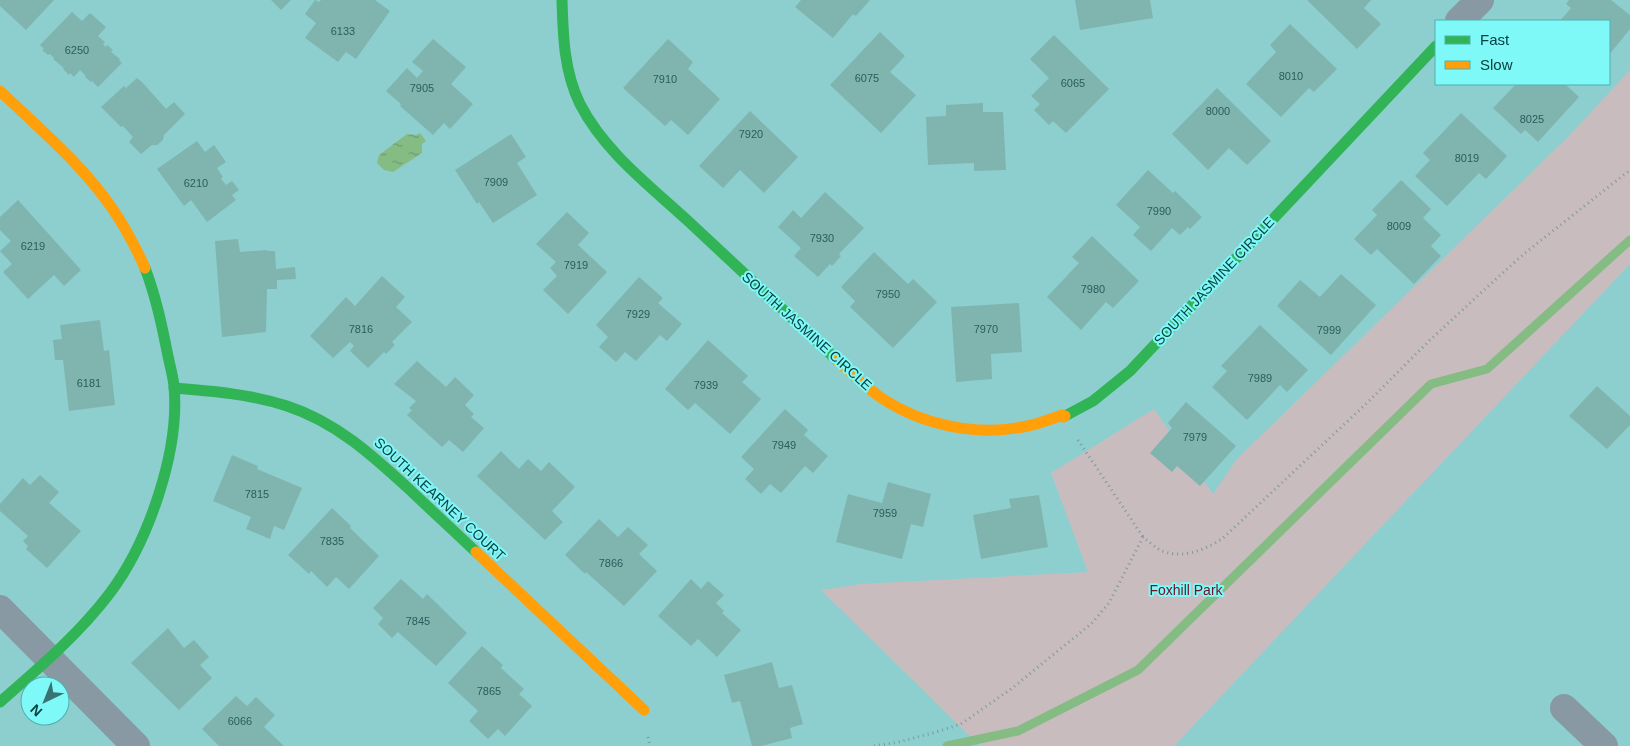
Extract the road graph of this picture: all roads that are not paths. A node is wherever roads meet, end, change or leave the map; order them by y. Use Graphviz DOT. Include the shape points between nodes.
graph roads {
  1 [pos="562,0"];
  2 [pos="1480,0"];
  3 [pos="1461,20"];
  4 [pos="1435,47"];
  5 [pos="0,91"];
  6 [pos="174,388"];
  7 [pos="0,609"];
  8 [pos="48,659"];
  9 [pos="0,702"];
  10 [pos="1564,708"];
  11 [pos="644,710"];
  12 [pos="136,746"];
  13 [pos="1604,746"];
  1 -- 4 [label="street, SOUTH JASMINE CIRCLE" via="570,77 596,132 853,375 883,399 915,416 948,426 982,431 1020,428 1063,417 1093,401 1130,371"];
  2 -- 3 [label="street"];
  5 -- 6 [label="street" via="72,161 120,220 151,282 160,310"];
  6 -- 8 [label="street" via="167,459 152,515 138,548 106,598"];
  6 -- 11 [label="street, SOUTH KEARNEY COURT" via="258,397 290,406 353,440"];
  7 -- 8 [label="street"];
  8 -- 9 [label="street"];
  8 -- 12 [label="street"];
  10 -- 13 [label="street"];
}
